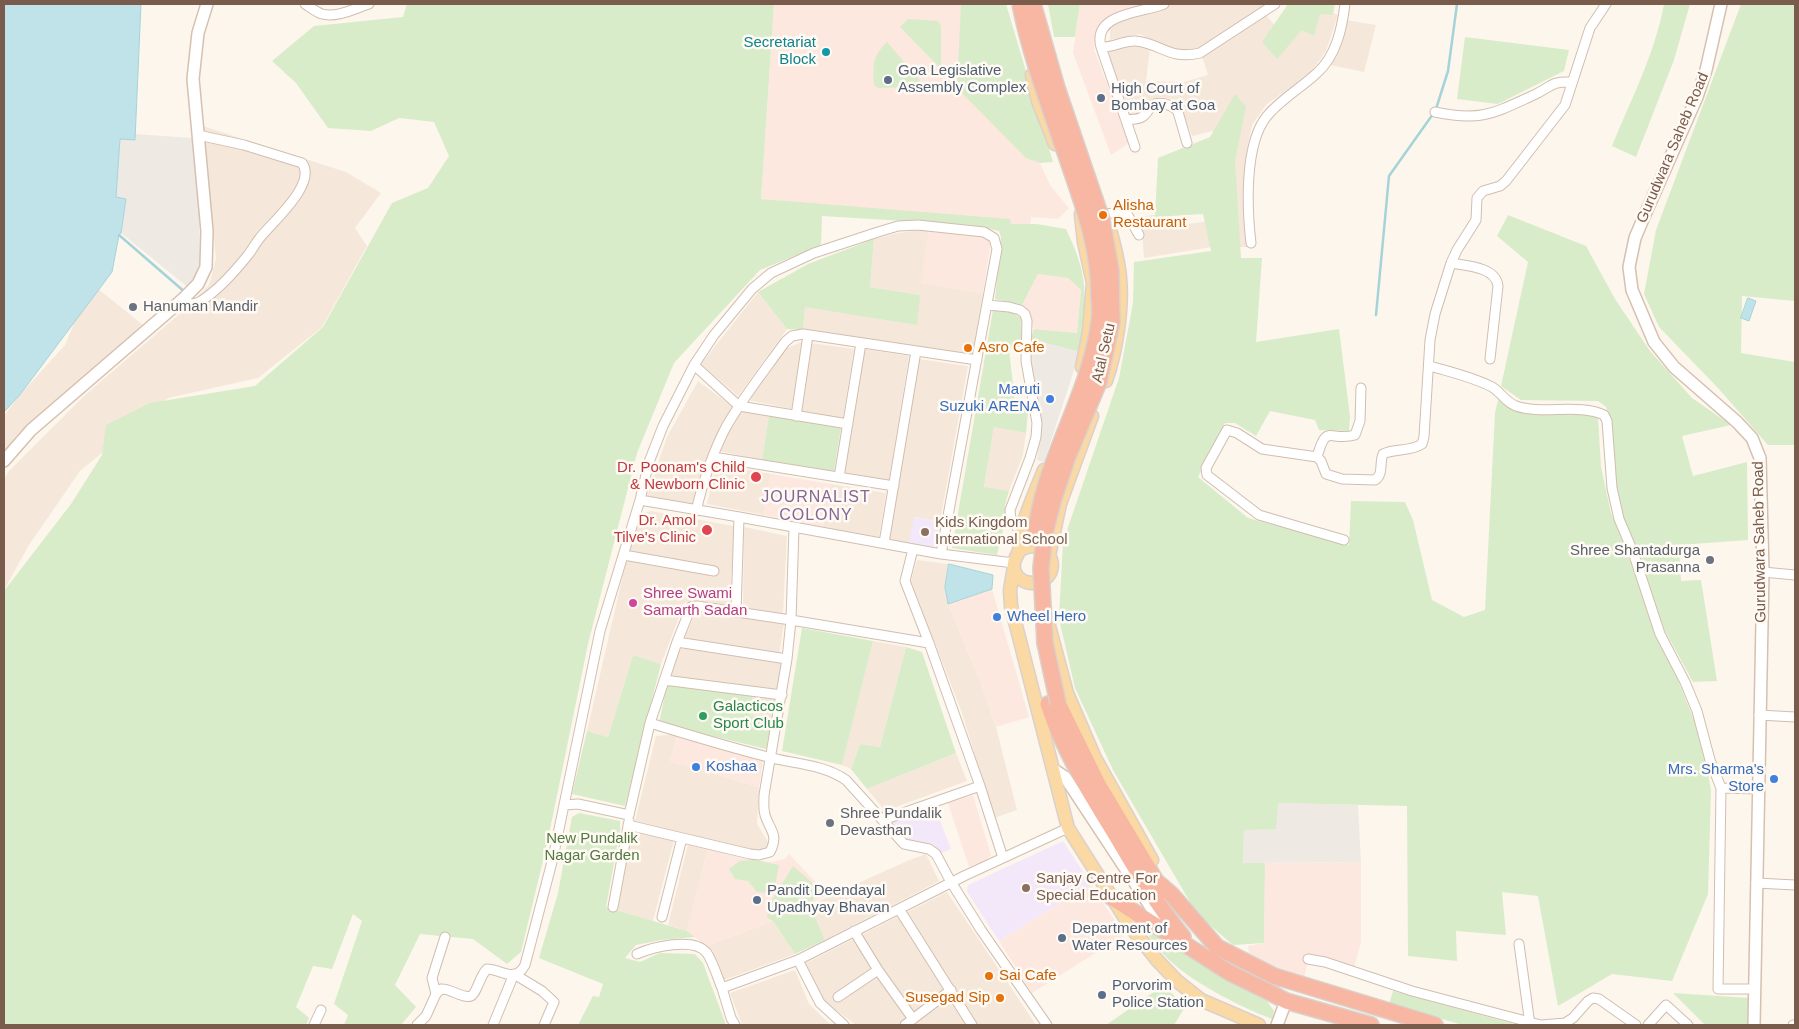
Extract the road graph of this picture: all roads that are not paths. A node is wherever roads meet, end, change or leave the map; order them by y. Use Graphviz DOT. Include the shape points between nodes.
graph roads {
  1 [pos="207,4"];
  2 [pos="305,4"];
  3 [pos="370,4"];
  4 [pos="1015,4"];
  5 [pos="1020,4"];
  6 [pos="1033,4"];
  7 [pos="1041,4"];
  8 [pos="1164,4"];
  9 [pos="1275,4"];
  10 [pos="1344,4"];
  11 [pos="1606,4"];
  12 [pos="1721,4"];
  13 [pos="1101,47"];
  14 [pos="1572,82"];
  15 [pos="1435,112"];
  16 [pos="1126,120"];
  17 [pos="198,135"];
  18 [pos="1188,143"];
  19 [pos="1135,146"];
  20 [pos="1105,214"];
  21 [pos="1139,235"];
  22 [pos="1251,243"];
  23 [pos="1452,262"];
  24 [pos="183,299"];
  25 [pos="987,305"];
  26 [pos="808,335"];
  27 [pos="861,343"];
  28 [pos="916,351"];
  29 [pos="977,360"];
  30 [pos="1490,360"];
  31 [pos="694,366"];
  32 [pos="1430,366"];
  33 [pos="1361,388"];
  34 [pos="739,406"];
  35 [pos="796,416"];
  36 [pos="848,424"];
  37 [pos="713,457"];
  38 [pos="1317,457"];
  39 [pos="4,461"];
  40 [pos="839,477"];
  41 [pos="894,486"];
  42 [pos="640,500"];
  43 [pos="696,511"];
  44 [pos="739,517"];
  45 [pos="794,528"];
  46 [pos="1021,533"];
  47 [pos="1344,540"];
  48 [pos="884,543"];
  49 [pos="913,549"];
  50 [pos="941,554"];
  51 [pos="624,555"];
  52 [pos="1050,556"];
  53 [pos="1015,561"];
  54 [pos="714,571"];
  55 [pos="1763,572"];
  56 [pos="1048,575"];
  57 [pos="1795,575"];
  58 [pos="736,612"];
  59 [pos="791,620"];
  60 [pos="677,642"];
  61 [pos="929,643"];
  62 [pos="788,660"];
  63 [pos="664,680"];
  64 [pos="782,695"];
  65 [pos="1053,703"];
  66 [pos="1759,715"];
  67 [pos="1795,717"];
  68 [pos="650,723"];
  69 [pos="770,757"];
  70 [pos="1053,769"];
  71 [pos="980,786"];
  72 [pos="1721,788"];
  73 [pos="1758,789"];
  74 [pos="564,805"];
  75 [pos="630,815"];
  76 [pos="883,820"];
  77 [pos="628,825"];
  78 [pos="1068,828"];
  79 [pos="682,838"];
  80 [pos="1132,852"];
  81 [pos="1003,858"];
  82 [pos="951,882"];
  83 [pos="1756,883"];
  84 [pos="1795,885"];
  85 [pos="1171,894"];
  86 [pos="1111,897"];
  87 [pos="613,907"];
  88 [pos="899,908"];
  89 [pos="662,917"];
  90 [pos="1168,918"];
  91 [pos="854,932"];
  92 [pos="446,937"];
  93 [pos="1519,944"];
  94 [pos="1192,948"];
  95 [pos="637,954"];
  96 [pos="1308,959"];
  97 [pos="798,960"];
  98 [pos="878,970"];
  99 [pos="514,974"];
  100 [pos="722,988"];
  101 [pos="1755,989"];
  102 [pos="951,990"];
  103 [pos="436,994"];
  104 [pos="838,997"];
  105 [pos="1286,1001"];
  106 [pos="321,1010"];
  107 [pos="909,1022"];
  108 [pos="1529,1023"];
  109 [pos="314,1025"];
  110 [pos="417,1025"];
  111 [pos="493,1025"];
  112 [pos="544,1025"];
  113 [pos="735,1025"];
  114 [pos="842,1025"];
  115 [pos="972,1025"];
  116 [pos="1047,1025"];
  117 [pos="1259,1025"];
  118 [pos="1277,1025"];
  119 [pos="1371,1025"];
  120 [pos="1435,1025"];
  121 [pos="1636,1025"];
  122 [pos="1648,1025"];
  123 [pos="1688,1025"];
  124 [pos="1754,1025"];
  1 -- 17 [label="street" via="198,33 193,79"];
  2 -- 3 [label="street" via="329,15"];
  4 -- 46 [label="main road" via="1038,100 1080,212 1093,283 1089,332 1074,397"];
  5 -- 65 [label="highway, Atal Setu, bridge" via="1045,92 1090,223 1099,271 1100,321 1087,379 1056,451 1041,498 1035,533 1033,626 1035,644"];
  6 -- 65 [label="highway, Atal Setu, bridge" via="1057,88 1102,220 1111,270 1112,322 1098,382 1068,456 1045,533 1041,568 1044,635"];
  7 -- 20 [label="main road" via="1060,78"];
  8 -- 13 [label="street" via="1113,19 1100,34"];
  9 -- 13 [label="street" via="1200,53 1187,56 1167,53 1133,41"];
  10 -- 22 [label="street" via="1338,40 1332,54 1318,72 1266,117 1257,136 1250,162 1248,215"];
  11 -- 14 [label="street" via="1590,28"];
  12 -- 55 [label="street, Gurudwara Saheb Road" via="1697,97 1640,225 1629,267 1632,290 1654,342 1674,366 1752,438 1760,458"];
  13 -- 16 [label="street"];
  14 -- 15 [label="street" via="1553,83 1494,113 1456,117"];
  14 -- 23 [label="street" via="1565,105 1506,182 1483,191 1478,198 1476,220"];
  16 -- 18 [label="street" via="1143,117 1156,104 1171,106 1178,112"];
  16 -- 19 [label="street"];
  17 -- 24 [label="street" via="207,231 206,266 198,284"];
  17 -- 24 [label="street" via="302,163 305,176 283,213 230,275 201,301 190,304"];
  20 -- 21 [label="street" via="1126,212"];
  20 -- 52 [label="main road" via="1120,278 1115,349 1060,504"];
  23 -- 30 [label="street" via="1491,272 1497,278"];
  23 -- 32 [label="street" via="1435,314"];
  24 -- 39 [label="street" via="31,430"];
  25 -- 29 [label="street"];
  25 -- 31 [label="street" via="997,249 994,238 984,232 898,226 814,254 771,273 752,289 714,335"];
  25 -- 46 [label="street" via="1020,310 1027,321 1026,361 1037,423 1030,458 1010,510 1011,519"];
  26 -- 27 [label="street"];
  26 -- 34 [label="street" via="792,336 785,342"];
  26 -- 35 [label="street"];
  27 -- 28 [label="street"];
  27 -- 36 [label="street"];
  28 -- 29 [label="street"];
  28 -- 41 [label="street"];
  29 -- 50 [label="street"];
  31 -- 34 [label="street"];
  31 -- 42 [label="street" via="663,426 649,462"];
  32 -- 38 [label="street" via="1422,444 1415,449 1383,454 1381,471 1375,480 1331,477"];
  32 -- 72 [label="street" via="1483,382 1515,406 1591,411 1604,415 1612,488 1619,519 1660,634 1697,711"];
  33 -- 38 [label="street" via="1360,421 1355,435 1324,436"];
  34 -- 35 [label="street"];
  34 -- 37 [label="street"];
  35 -- 36 [label="street"];
  36 -- 40 [label="street"];
  37 -- 40 [label="street"];
  37 -- 43 [label="street"];
  38 -- 47 [label="street" via="1262,449 1227,430 1206,468 1207,475 1259,515"];
  40 -- 41 [label="street"];
  41 -- 48 [label="street"];
  42 -- 43 [label="street"];
  42 -- 51 [label="street"];
  43 -- 44 [label="street"];
  44 -- 45 [label="street"];
  44 -- 58 [label="street"];
  45 -- 48 [label="street"];
  45 -- 59 [label="street"];
  46 -- 53 [label="main road"];
  48 -- 49 [label="street"];
  49 -- 50 [label="street"];
  49 -- 61 [label="street" via="905,581"];
  50 -- 53 [label="street"];
  51 -- 54 [label="street"];
  51 -- 74 [label="street" via="600,632"];
  52 -- 53 [label="main road" via="1042,548 1032,546 1022,548"];
  52 -- 56 [label="main road"];
  53 -- 56 [label="main road" via="1018,577 1029,583 1038,583"];
  53 -- 70 [label="main road" via="1011,606"];
  55 -- 57 [label="street"];
  55 -- 66 [label="street, Gurudwara Saheb Road"];
  56 -- 85 [label="main road" via="1049,626 1067,693 1095,758"];
  58 -- 59 [label="street"];
  58 -- 60 [label="street" via="691,607"];
  59 -- 61 [label="street"];
  59 -- 62 [label="street"];
  60 -- 62 [label="street"];
  60 -- 63 [label="street"];
  61 -- 71 [label="street"];
  62 -- 64 [label="street"];
  63 -- 64 [label="street"];
  63 -- 68 [label="street"];
  64 -- 69 [label="street"];
  65 -- 80 [label="highway" via="1058,732 1083,781"];
  66 -- 67 [label="street"];
  66 -- 73 [label="street, Gurudwara Saheb Road"];
  68 -- 69 [label="street"];
  68 -- 75 [label="street"];
  69 -- 76 [label="street" via="835,772"];
  69 -- 79 [label="street" via="764,805 765,816 774,834 770,852 750,854"];
  70 -- 78 [label="main road"];
  70 -- 90 [label="street" via="1065,777 1152,909"];
  71 -- 76 [label="street"];
  71 -- 81 [label="street"];
  72 -- 73 [label="street"];
  72 -- 101 [label="street" via="1718,989"];
  73 -- 83 [label="street, Gurudwara Saheb Road"];
  74 -- 75 [label="street" via="578,804"];
  74 -- 99 [label="street" via="525,965 522,971"];
  75 -- 77 [label="street"];
  76 -- 82 [label="street" via="904,844 929,849 936,854"];
  77 -- 79 [label="street"];
  77 -- 87 [label="street"];
  78 -- 81 [label="street"];
  78 -- 86 [label="main road"];
  79 -- 89 [label="street"];
  80 -- 85 [label="highway"];
  80 -- 90 [label="highway"];
  81 -- 82 [label="street"];
  82 -- 88 [label="street"];
  82 -- 116 [label="street"];
  83 -- 84 [label="street"];
  83 -- 101 [label="street, Gurudwara Saheb Road"];
  85 -- 120 [label="highway" via="1217,947 1274,976"];
  86 -- 94 [label="highway"];
  86 -- 117 [label="main road" via="1130,926 1176,981 1201,1000"];
  88 -- 91 [label="street"];
  88 -- 102 [label="street"];
  90 -- 94 [label="highway"];
  91 -- 97 [label="street"];
  91 -- 98 [label="street"];
  92 -- 103 [label="street" via="432,978"];
  93 -- 108 [label="street"];
  94 -- 105 [label="highway" via="1230,973"];
  95 -- 100 [label="street" via="652,948 698,946 706,952"];
  96 -- 108 [label="street"];
  97 -- 100 [label="street"];
  97 -- 114 [label="street" via="820,1003"];
  98 -- 104 [label="street"];
  98 -- 107 [label="street"];
  99 -- 103 [label="street" via="487,969 470,996 447,988"];
  99 -- 111 [label="street"];
  99 -- 112 [label="street" via="554,1002"];
  100 -- 113 [label="street"];
  101 -- 124 [label="street, Gurudwara Saheb Road"];
  102 -- 107 [label="street"];
  102 -- 115 [label="street"];
  103 -- 110 [label="street" via="426,1016"];
  105 -- 118 [label="street"];
  105 -- 119 [label="highway"];
  106 -- 109 [label="street"];
  108 -- 121 [label="street" via="1565,1023 1593,998 1603,1001"];
  122 -- 123 [label="street" via="1666,1005"];
}
